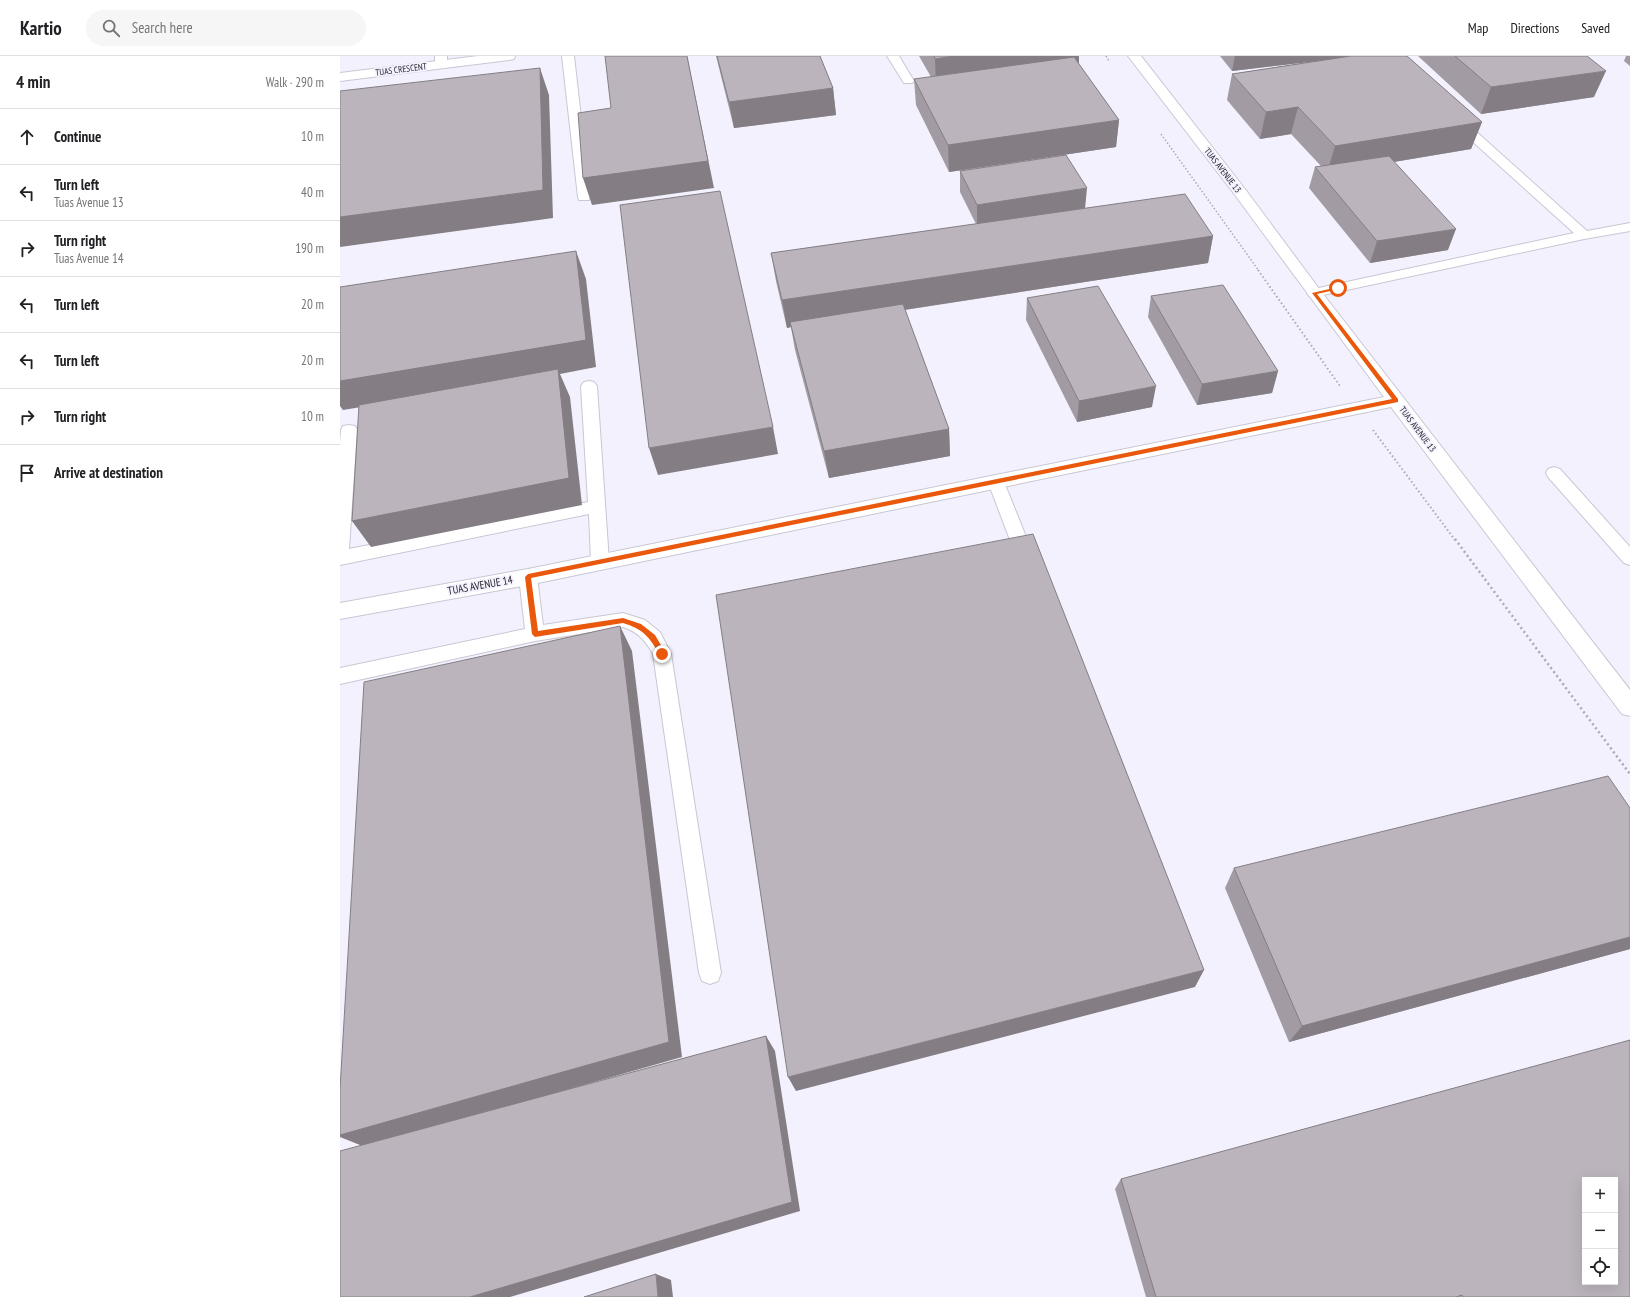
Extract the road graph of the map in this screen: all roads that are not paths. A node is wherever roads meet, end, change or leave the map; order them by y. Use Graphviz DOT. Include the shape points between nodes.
graph roads {
  1 [pos="509,56"];
  2 [pos="568,56"];
  3 [pos="893,56"];
  4 [pos="1134,56"];
  5 [pos="441,60"];
  6 [pos="340,77"];
  7 [pos="908,81"];
  8 [pos="1449,114"];
  9 [pos="584,197"];
  10 [pos="1630,228"];
  11 [pos="1584,235"];
  12 [pos="1314,293"];
  13 [pos="589,386"];
  14 [pos="1396,400"];
  15 [pos="349,430"];
  16 [pos="1554,473"];
  17 [pos="996,482"];
  18 [pos="597,506"];
  19 [pos="988,551"];
  20 [pos="340,558"];
  21 [pos="1630,558"];
  22 [pos="600,562"];
  23 [pos="528,577"];
  24 [pos="340,610"];
  25 [pos="535,634"];
  26 [pos="340,676"];
  27 [pos="1630,707"];
  28 [pos="710,973"];
  1 -- 5 [label="street, TUAS CRESCENT"];
  2 -- 9 [label="lane"];
  3 -- 7 [label="lane"];
  4 -- 12 [label="street, TUAS AVENUE 13" via="1240,192"];
  5 -- 6 [label="street, TUAS CRESCENT"];
  8 -- 11 [label="lane"];
  10 -- 11 [label="lane"];
  11 -- 12 [label="lane"];
  12 -- 14 [label="street, TUAS AVENUE 13"];
  13 -- 18 [label="lane"];
  14 -- 17 [label="street, TUAS AVENUE 14"];
  14 -- 27 [label="street, TUAS AVENUE 13"];
  15 -- 20 [label="lane"];
  16 -- 21 [label="lane"];
  17 -- 19 [label="lane" via="1020,544"];
  17 -- 22 [label="street, TUAS AVENUE 14"];
  18 -- 20 [label="lane"];
  18 -- 22 [label="lane"];
  22 -- 23 [label="street, TUAS AVENUE 14"];
  23 -- 24 [label="street, TUAS AVENUE 14"];
  23 -- 25 [label="lane"];
  25 -- 26 [label="lane"];
  25 -- 28 [label="lane" via="623,620 639,625 653,637 662,654"];
}
